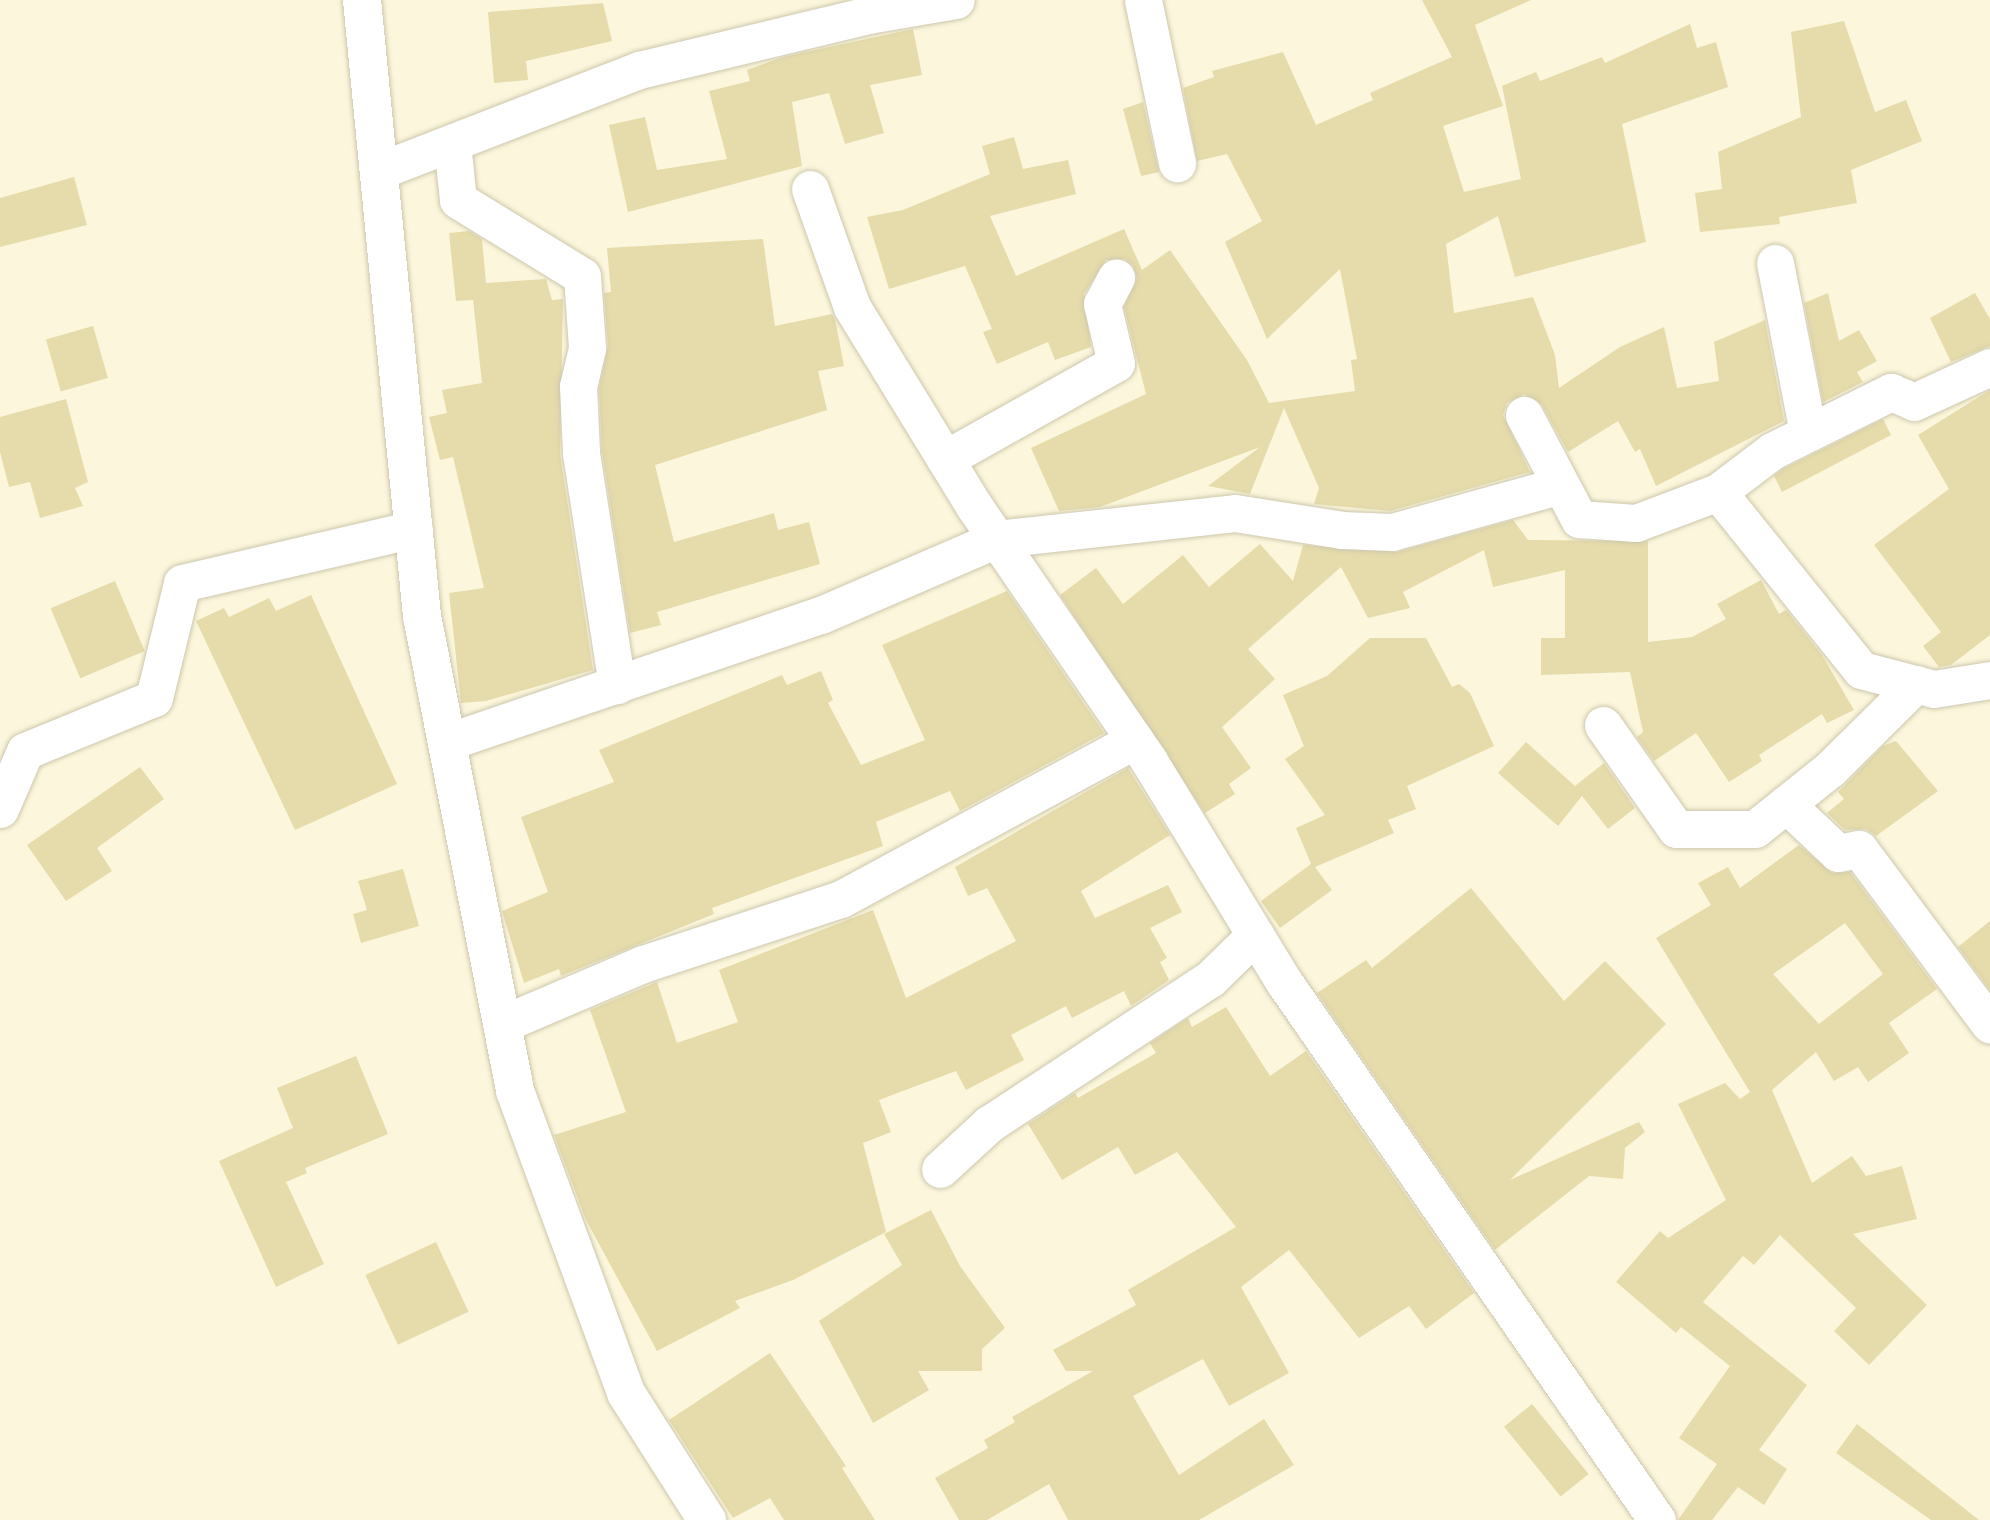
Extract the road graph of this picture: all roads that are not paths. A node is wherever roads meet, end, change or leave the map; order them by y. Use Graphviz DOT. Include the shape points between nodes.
graph roads {
  1 [pos="362,0"];
  2 [pos="956,0"];
  3 [pos="1143,0"];
  4 [pos="452,143"];
  5 [pos="1177,163"];
  6 [pos="382,170"];
  7 [pos="810,189"];
  8 [pos="1775,263"];
  9 [pos="1116,278"];
  10 [pos="1990,368"];
  11 [pos="1524,415"];
  12 [pos="1808,433"];
  13 [pos="945,459"];
  14 [pos="1561,485"];
  15 [pos="1718,492"];
  16 [pos="414,529"];
  17 [pos="997,539"];
  18 [pos="1990,680"];
  19 [pos="1916,684"];
  20 [pos="617,685"];
  21 [pos="1603,725"];
  22 [pos="1135,740"];
  23 [pos="447,742"];
  24 [pos="1786,804"];
  25 [pos="0,809"];
  26 [pos="1255,935"];
  27 [pos="502,1024"];
  28 [pos="1990,1026"];
  29 [pos="940,1169"];
  30 [pos="707,1520"];
  31 [pos="1657,1520"];
  1 -- 6 [label="street"];
  2 -- 4 [label="street" via="868,15 639,70"];
  3 -- 5 [label="street"];
  4 -- 6 [label="street"];
  4 -- 20 [label="street" via="458,200 582,276 587,348 578,386 581,453"];
  6 -- 16 [label="street"];
  7 -- 13 [label="street" via="852,307"];
  8 -- 12 [label="street"];
  9 -- 13 [label="street" via="1102,304 1116,363"];
  10 -- 12 [label="street" via="1914,402 1891,392"];
  11 -- 14 [label="street"];
  12 -- 15 [label="street" via="1772,450"];
  13 -- 17 [label="street"];
  14 -- 15 [label="street" via="1579,519 1636,523"];
  14 -- 17 [label="street" via="1392,532 1342,530 1235,513"];
  15 -- 19 [label="street" via="1861,670"];
  16 -- 23 [label="street" via="422,616"];
  16 -- 25 [label="street" via="182,583 154,698 25,751"];
  17 -- 20 [label="street" via="821,615"];
  17 -- 22 [label="street"];
  18 -- 19 [label="street" via="1934,689"];
  19 -- 24 [label="street" via="1830,769"];
  20 -- 23 [label="street"];
  21 -- 24 [label="street" via="1676,829 1755,829"];
  22 -- 26 [label="street"];
  22 -- 27 [label="street" via="841,899 643,964"];
  23 -- 27 [label="street"];
  24 -- 28 [label="street" via="1838,853 1859,849"];
  26 -- 29 [label="street" via="1210,979 989,1124"];
  26 -- 31 [label="street"];
  27 -- 30 [label="street" via="515,1091 626,1393"];
}
